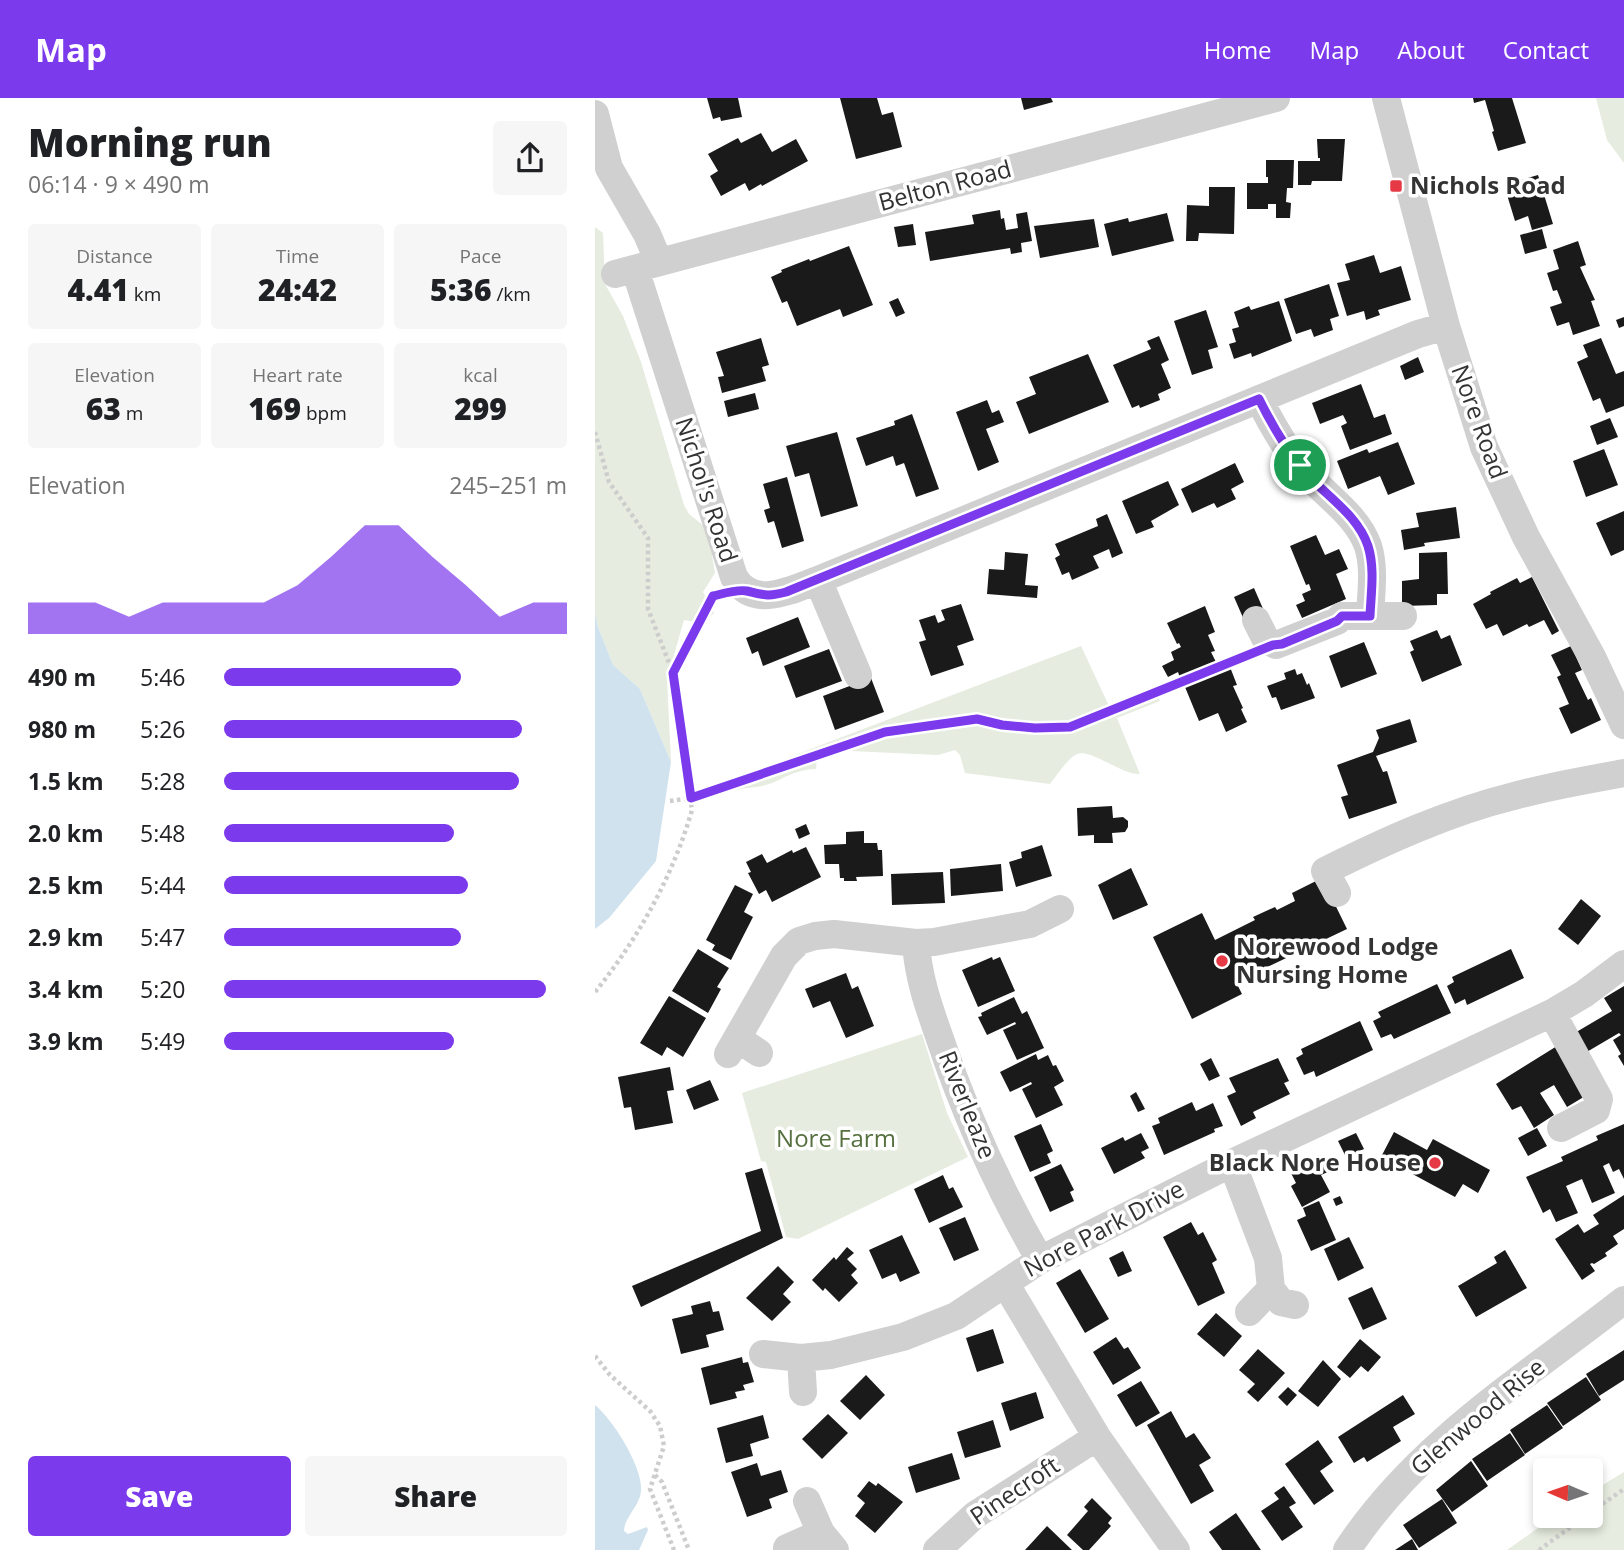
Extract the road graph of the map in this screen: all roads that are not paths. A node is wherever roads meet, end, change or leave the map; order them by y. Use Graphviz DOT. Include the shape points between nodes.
graph roads {
  1 [pos="1276,98"];
  2 [pos="1386,98"];
  3 [pos="595,114"];
  4 [pos="636,268"];
  5 [pos="1446,326"];
  6 [pos="1259,399"];
  7 [pos="818,580"];
  8 [pos="1370,616"];
  9 [pos="1403,616"];
  10 [pos="1256,620"];
  11 [pos="858,676"];
  12 [pos="1624,725"];
  13 [pos="1624,773"];
  14 [pos="1337,893"];
  15 [pos="1060,909"];
  16 [pos="916,943"];
  17 [pos="1624,964"];
  18 [pos="1552,1013"];
  19 [pos="741,1048"];
  20 [pos="1561,1128"];
  21 [pos="1232,1163"];
  22 [pos="1040,1260"];
  23 [pos="1005,1283"];
  24 [pos="1271,1289"];
  25 [pos="1624,1300"];
  26 [pos="1294,1305"];
  27 [pos="1249,1312"];
  28 [pos="763,1354"];
  29 [pos="801,1358"];
  30 [pos="803,1392"];
  31 [pos="1097,1437"];
  32 [pos="807,1501"];
  33 [pos="828,1541"];
  34 [pos="787,1548"];
  35 [pos="937,1550"];
  36 [pos="1176,1550"];
  37 [pos="1347,1550"];
  1 -- 4 [label="street, Belton Road"];
  2 -- 5 [label="street, Nore Road"];
  3 -- 4 [label="street, Nichol's Road" via="609,168 647,234"];
  4 -- 7 [label="street, Nichol's Road" via="734,577 745,590 768,596"];
  5 -- 6 [label="street, Nichol's Road"];
  5 -- 12 [label="street, Nore Road" via="1484,447 1525,537"];
  6 -- 7 [label="street, Nichol's Road"];
  6 -- 8 [label="street" via="1300,465 1363,533 1373,568"];
  7 -- 11 [label="street"];
  8 -- 9 [label="street"];
  8 -- 10 [label="street" via="1342,616 1273,645"];
  13 -- 14 [label="street" via="1511,796 1365,851 1325,871"];
  15 -- 16 [label="street" via="1033,932"];
  16 -- 19 [label="street" via="834,934 799,942 784,956"];
  16 -- 22 [label="street, Riverleaze" via="921,981 955,1085 1010,1209"];
  17 -- 18 [label="street, Nore Park Drive"];
  18 -- 20 [label="street" via="1599,1099 1597,1109"];
  18 -- 21 [label="street, Nore Park Drive"];
  21 -- 22 [label="street, Nore Park Drive"];
  21 -- 24 [label="street" via="1268,1258"];
  22 -- 23 [label="street, Nore Park Drive"];
  23 -- 29 [label="street, Nore Park Drive" via="956,1316 926,1328 886,1342"];
  23 -- 31 [label="street"];
  24 -- 26 [label="street" via="1281,1302"];
  24 -- 27 [label="street"];
  25 -- 37 [label="street, Glenwood Rise" via="1439,1442 1382,1502"];
  28 -- 29 [label="street, Nore Park Drive"];
  29 -- 30 [label="street"];
  31 -- 35 [label="street, Pinecroft" via="975,1515"];
  31 -- 36 [label="street"];
  32 -- 33 [label="street"];
  33 -- 34 [label="street"];
}
